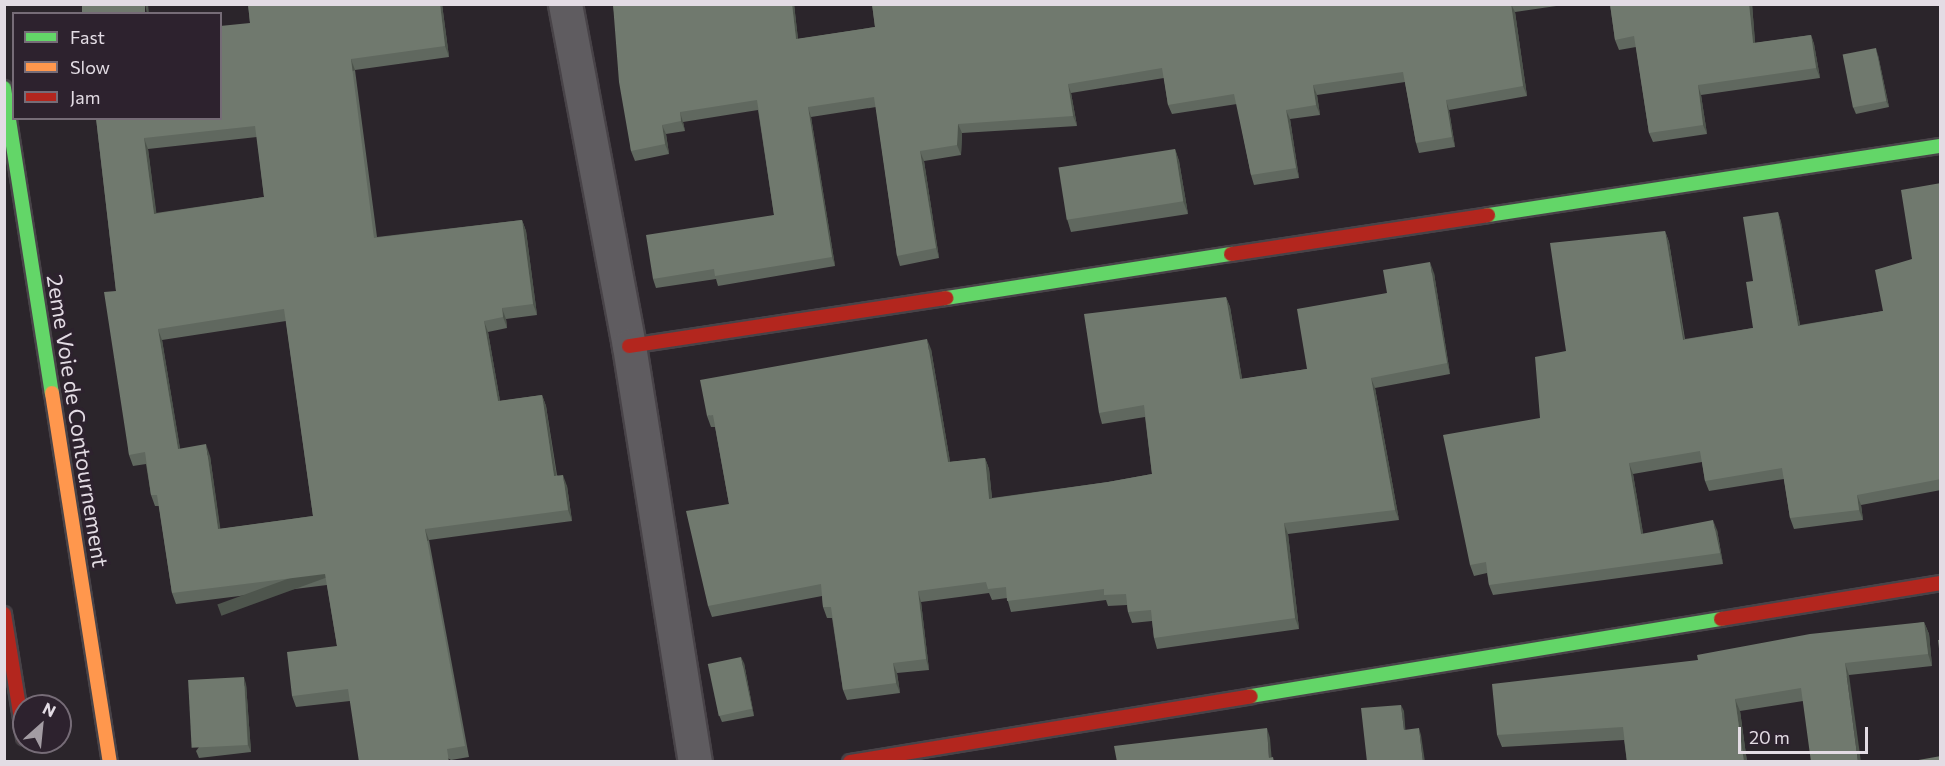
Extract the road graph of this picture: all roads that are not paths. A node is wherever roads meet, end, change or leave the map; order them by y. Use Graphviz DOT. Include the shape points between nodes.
graph roads {
  1 [pos="565,4"];
  2 [pos="4,88"];
  3 [pos="1941,146"];
  4 [pos="629,346"];
  5 [pos="1941,583"];
  6 [pos="4,614"];
  7 [pos="17,694"];
  8 [pos="110,762"];
  9 [pos="695,762"];
  10 [pos="850,762"];
  1 -- 4 [label="street"];
  2 -- 8 [label="street, 2eme Voie de Contournement"];
  3 -- 4 [label="street"];
  4 -- 9 [label="street"];
  5 -- 10 [label="street"];
  6 -- 7 [label="street"];
}
